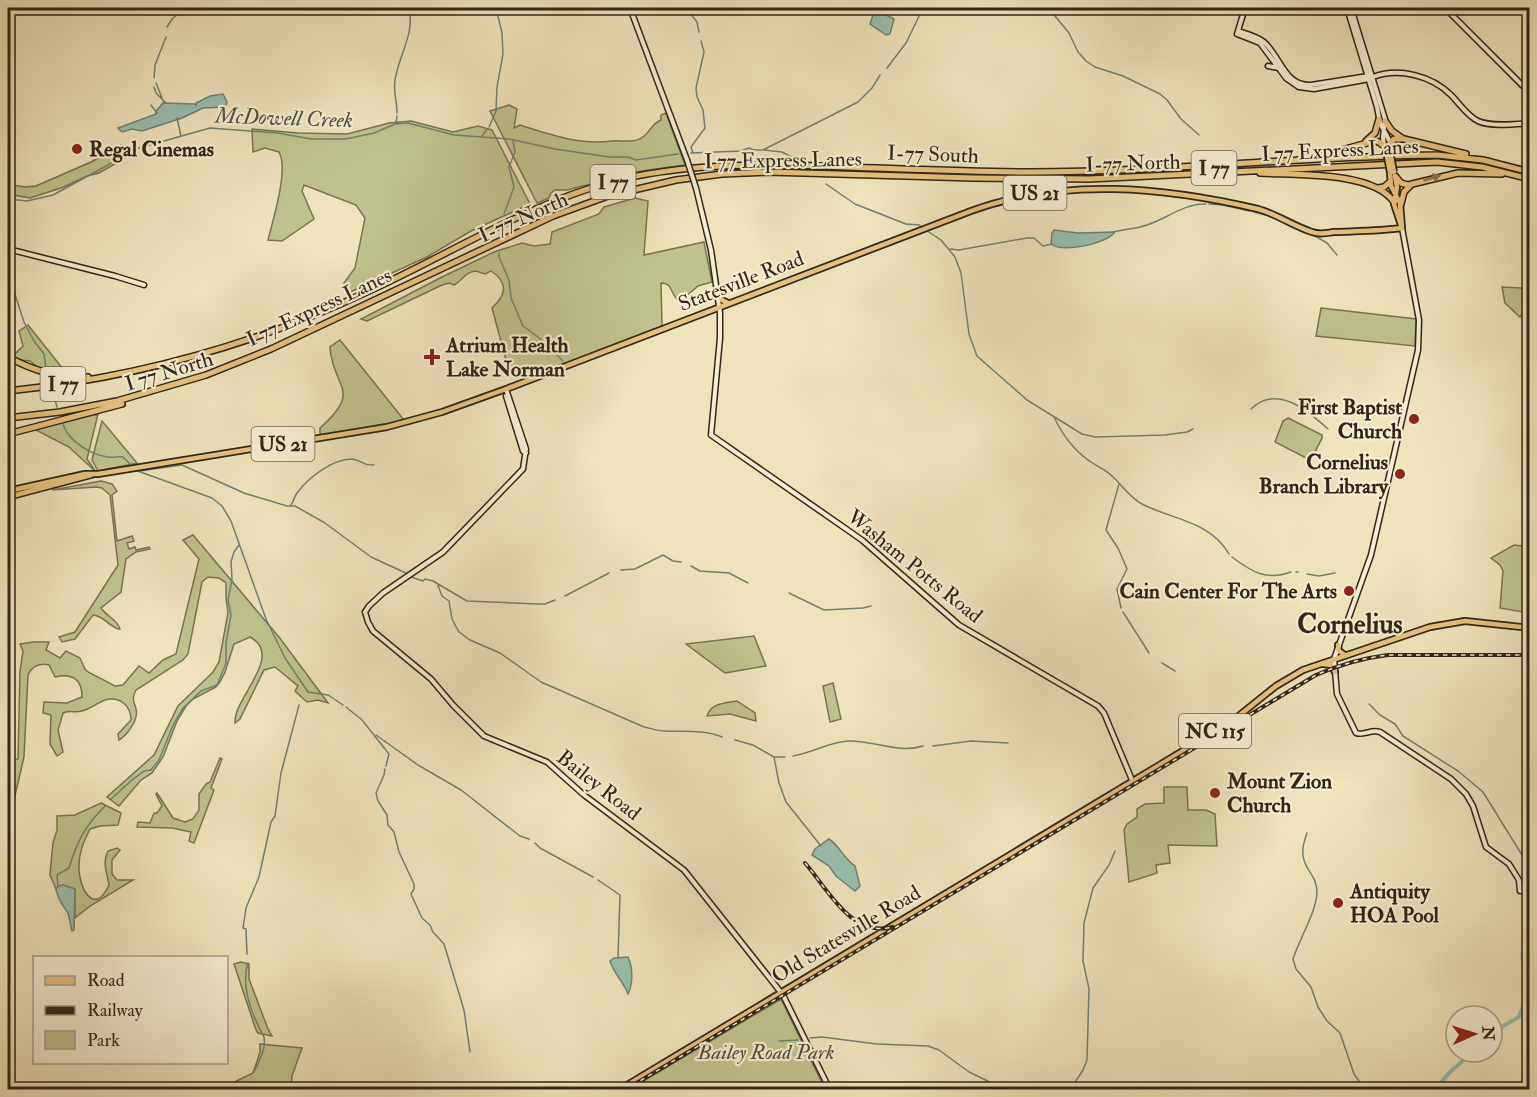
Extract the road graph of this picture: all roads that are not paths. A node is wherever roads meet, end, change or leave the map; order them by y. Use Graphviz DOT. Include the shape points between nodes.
graph roads {
  1 [pos="630,8"];
  2 [pos="1245,8"];
  3 [pos="1349,8"];
  4 [pos="1445,8"];
  5 [pos="1238,33"];
  6 [pos="1268,66"];
  7 [pos="1279,68"];
  8 [pos="1370,77"];
  9 [pos="1530,93"];
  10 [pos="1382,120"];
  11 [pos="1530,123"];
  12 [pos="1404,139"];
  13 [pos="1363,144"];
  14 [pos="1388,148"];
  15 [pos="1294,161"];
  16 [pos="1491,161"];
  17 [pos="925,170"];
  18 [pos="897,172"];
  19 [pos="1255,173"];
  20 [pos="1530,173"];
  21 [pos="1393,174"];
  22 [pos="1502,174"];
  23 [pos="998,179"];
  24 [pos="1530,181"];
  25 [pos="1390,182"];
  26 [pos="1024,183"];
  27 [pos="1412,184"];
  28 [pos="1377,188"];
  29 [pos="1396,194"];
  30 [pos="1397,203"];
  31 [pos="1402,228"];
  32 [pos="8,249"];
  33 [pos="482,249"];
  34 [pos="462,262"];
  35 [pos="144,285"];
  36 [pos="718,296"];
  37 [pos="357,301"];
  38 [pos="731,303"];
  39 [pos="719,307"];
  40 [pos="327,310"];
  41 [pos="8,357"];
  42 [pos="119,374"];
  43 [pos="506,389"];
  44 [pos="8,392"];
  45 [pos="129,401"];
  46 [pos="8,419"];
  47 [pos="8,434"];
  48 [pos="93,474"];
  49 [pos="8,495"];
  50 [pos="1530,628"];
  51 [pos="1338,645"];
  52 [pos="1348,655"];
  53 [pos="1334,659"];
  54 [pos="1317,664"];
  55 [pos="1335,672"];
  56 [pos="1132,780"];
  57 [pos="1530,891"];
  58 [pos="781,992"];
  59 [pos="619,1089"];
  60 [pos="830,1089"];
  1 -- 36 [label="street, bridge" via="696,188"];
  2 -- 5 [label="street"];
  3 -- 8 [label="street"];
  3 -- 8 [label="street"];
  4 -- 9 [label="street"];
  5 -- 7 [label="street" via="1260,43"];
  5 -- 8 [label="street" via="1263,41 1289,77 1302,84"];
  6 -- 7 [label="street"];
  7 -- 8 [label="street" via="1291,82 1307,89"];
  8 -- 10 [label="street"];
  8 -- 11 [label="street" via="1398,73 1422,77 1442,87 1481,122"];
  10 -- 12 [label="highway"];
  10 -- 13 [label="highway"];
  10 -- 14 [label="street"];
  12 -- 14 [label="highway" via="1394,139"];
  12 -- 16 [label="highway"];
  13 -- 14 [label="highway" via="1377,141"];
  13 -- 15 [label="highway"];
  14 -- 21 [label="main road, bridge"];
  15 -- 16 [label="highway, I-77 South / I 77" via="1429,155"];
  15 -- 17 [label="highway, I-77 South / I 77" via="1096,172"];
  16 -- 20 [label="highway, I-77 South / I 77"];
  17 -- 18 [label="highway"];
  17 -- 40 [label="highway, I-77 South / I 77" via="738,164 635,176 534,209"];
  18 -- 20 [label="highway, I 77 Express Lanes / I 77" via="1060,175 1437,158 1483,162"];
  18 -- 37 [label="highway, I 77 Express Lanes / I 77" via="738,167 624,182 535,212"];
  19 -- 22 [label="highway, I-77 North / I 77" via="1436,165"];
  19 -- 26 [label="highway, I-77 North / I 77"];
  19 -- 28 [label="highway" via="1332,176"];
  21 -- 25 [label="main road"];
  21 -- 27 [label="highway" via="1404,184"];
  21 -- 29 [label="main road"];
  22 -- 24 [label="highway, I-77 North / I 77"];
  27 -- 22 [label="highway, one-way" via="1458,172"];
  23 -- 24 [label="highway, I 77 Express Lanes / I 77" via="1133,177 1437,162 1489,168"];
  23 -- 26 [label="highway"];
  23 -- 33 [label="highway, I 77 Express Lanes / I 77" via="769,172 687,178 585,204"];
  25 -- 28 [label="highway"];
  25 -- 29 [label="main road"];
  26 -- 34 [label="highway, I-77 North / I 77" via="769,176 699,180 587,207"];
  27 -- 30 [label="highway"];
  28 -- 30 [label="highway"];
  29 -- 30 [label="main road"];
  30 -- 31 [label="main road"];
  31 -- 38 [label="main road, Statesville Road / US 21" via="1319,234 1290,225 1268,212 1194,196 1123,189 1054,191 986,205"];
  31 -- 51 [label="street" via="1419,320 1418,350 1371,555"];
  32 -- 35 [label="street"];
  33 -- 34 [label="highway"];
  33 -- 46 [label="highway, I 77 Express Lanes / I 77" via="260,354 206,375 106,404"];
  34 -- 45 [label="highway, I 77 North / I 77" via="250,361"];
  36 -- 38 [label="main road"];
  36 -- 39 [label="street"];
  37 -- 40 [label="highway"];
  37 -- 44 [label="highway, I 77 Express Lanes / I 77" via="278,333 203,357 104,380"];
  38 -- 39 [label="main road, Statesville Road / US 21"];
  39 -- 43 [label="main road, Statesville Road / US 21"];
  39 -- 56 [label="street, Washam Potts Road" via="711,435 862,540 959,625 1098,706"];
  40 -- 42 [label="highway, I 77" via="225,347"];
  41 -- 42 [label="highway" via="56,376"];
  42 -- 44 [label="highway, I 77"];
  43 -- 48 [label="main road, Statesville Road / US 21" via="387,427"];
  43 -- 58 [label="street, Bailey Road" via="526,449 525,465 443,552 369,606 365,612 368,622 431,679 484,736 550,764 584,795 680,866"];
  45 -- 46 [label="highway, I 77 North / I 77" via="61,415"];
  45 -- 47 [label="highway"];
  48 -- 49 [label="main road, Statesville Road / US 21"];
  48 -- 49 [label="main road, Statesville Road / US 21" via="34,485"];
  50 -- 52 [label="main road, NC 115" via="1483,622 1450,623"];
  51 -- 52 [label="main road"];
  51 -- 53 [label="street"];
  52 -- 53 [label="main road, NC 115"];
  53 -- 54 [label="main road, NC 115"];
  53 -- 55 [label="street"];
  54 -- 55 [label="main road" via="1330,664"];
  54 -- 56 [label="main road, NC 115" via="1284,680 1231,722"];
  55 -- 57 [label="street" via="1337,694 1358,734 1380,732 1459,786 1478,815 1486,847 1509,864 1519,880 1520,891"];
  56 -- 58 [label="main road, Old Statesville Road / NC 115"];
  58 -- 59 [label="main road, Old Statesville Road / NC 115"];
  58 -- 60 [label="street, Bailey Road"];
}
